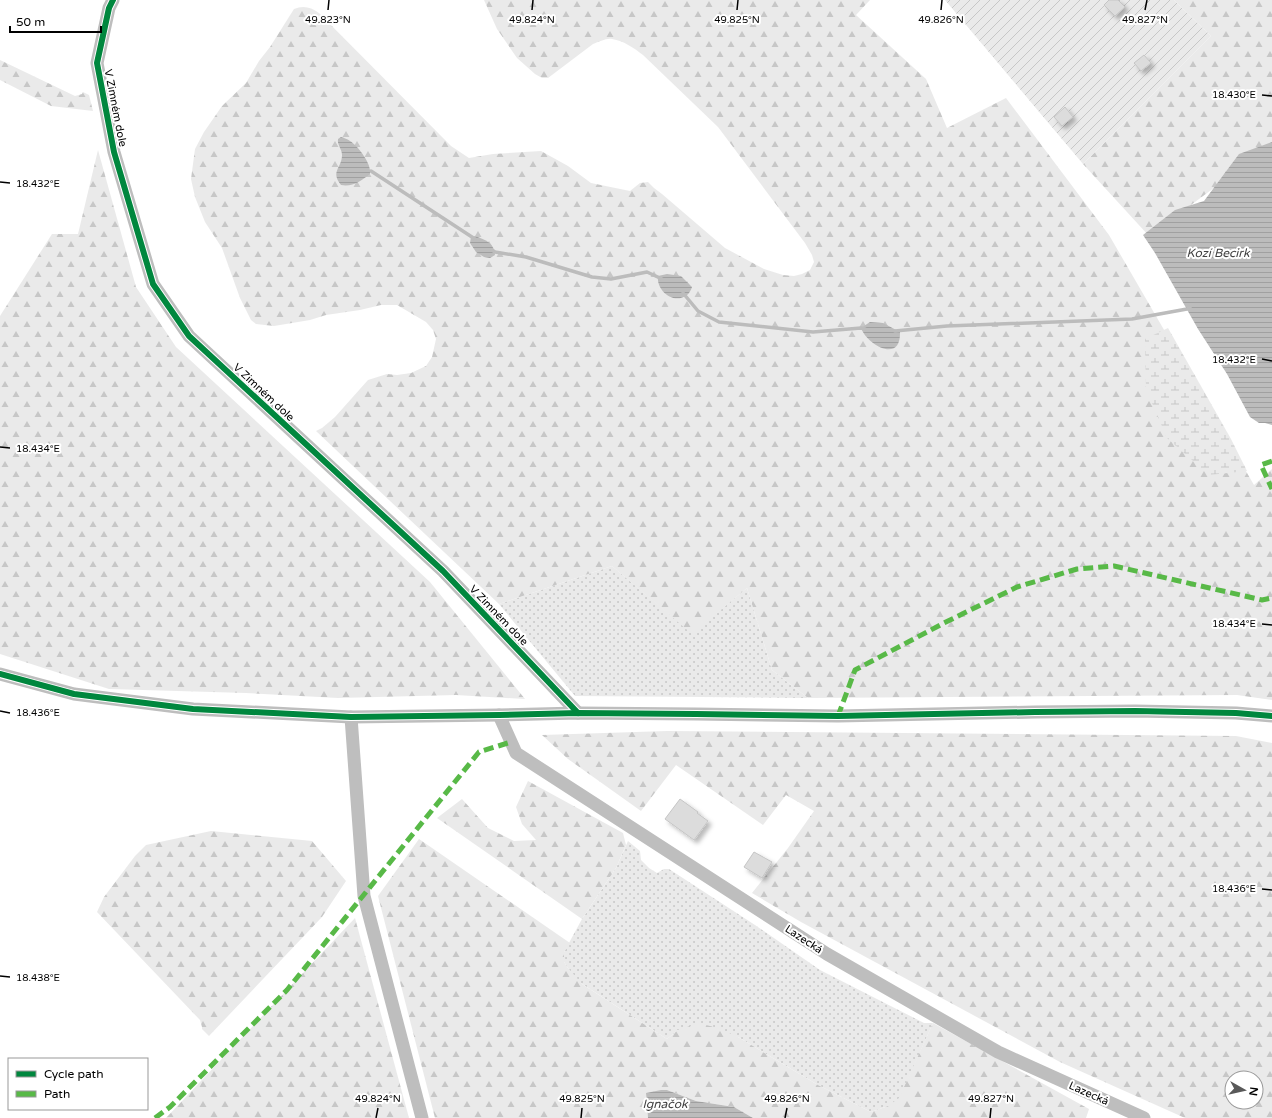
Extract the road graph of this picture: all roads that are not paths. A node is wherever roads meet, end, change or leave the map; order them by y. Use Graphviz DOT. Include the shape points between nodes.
graph roads {
  1 [pos="113,0"];
  2 [pos="0,674"];
  3 [pos="578,713"];
  4 [pos="499,715"];
  5 [pos="1272,716"];
  6 [pos="351,717"];
  7 [pos="422,1118"];
  8 [pos="1144,1118"];
  1 -- 3 [label="street, V Zimném dole" via="97,63 114,152 153,284 189,336 443,571"];
  2 -- 6 [label="street" via="74,694 193,709"];
  3 -- 4 [label="street"];
  3 -- 5 [label="street" via="838,716 1135,711"];
  4 -- 6 [label="street"];
  4 -- 8 [label="street, Lazecká" via="516,754 827,954 998,1052"];
  6 -- 7 [label="street" via="364,896"];
}
